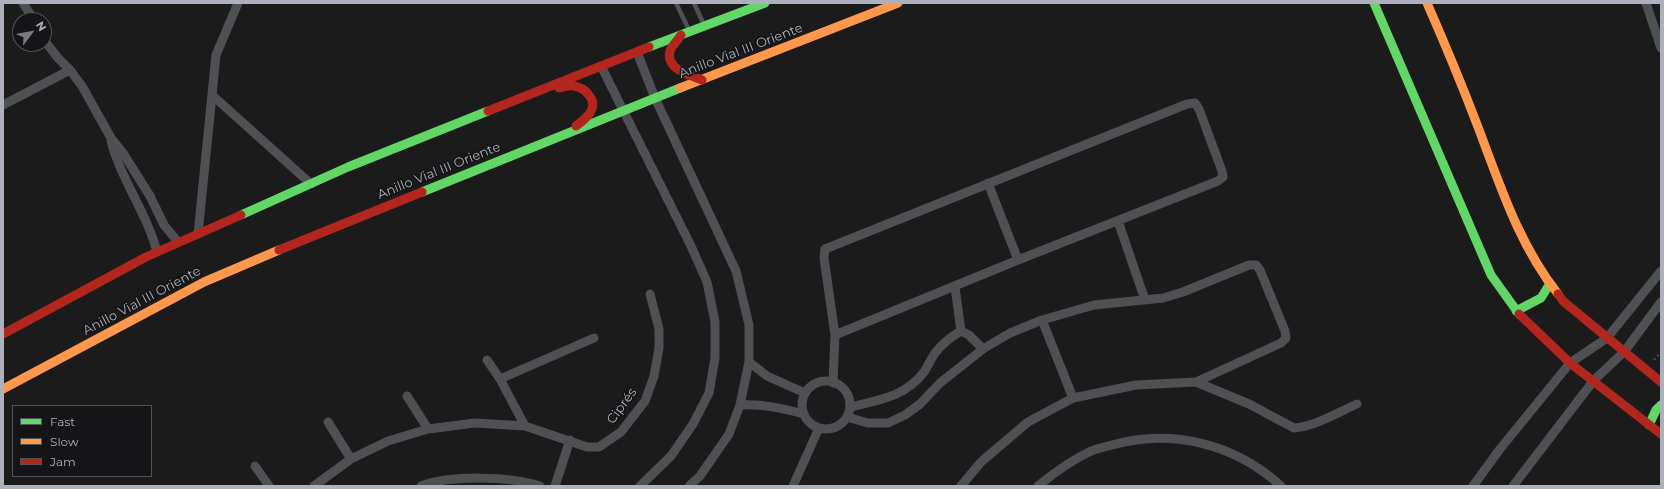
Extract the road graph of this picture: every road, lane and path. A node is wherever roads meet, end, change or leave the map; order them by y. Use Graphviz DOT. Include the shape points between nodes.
graph roads {
  1 [pos="23,3"];
  2 [pos="238,3"];
  3 [pos="676,3"];
  4 [pos="694,3"];
  5 [pos="765,3"];
  6 [pos="898,3"];
  7 [pos="1374,3"];
  8 [pos="1427,3"];
  9 [pos="1646,3"];
  10 [pos="29,12"];
  11 [pos="704,26"];
  12 [pos="1658,31"];
  13 [pos="690,32"];
  14 [pos="681,35"];
  15 [pos="1661,48"];
  16 [pos="52,49"];
  17 [pos="637,52"];
  18 [pos="601,66"];
  19 [pos="70,70"];
  20 [pos="702,80"];
  21 [pos="537,92"];
  22 [pos="212,95"];
  23 [pos="655,98"];
  24 [pos="3,104"];
  25 [pos="623,111"];
  26 [pos="562,136"];
  27 [pos="111,138"];
  28 [pos="988,183"];
  29 [pos="310,184"];
  30 [pos="150,196"];
  31 [pos="138,202"];
  32 [pos="1118,221"];
  33 [pos="198,234"];
  34 [pos="178,242"];
  35 [pos="158,252"];
  36 [pos="1018,260"];
  37 [pos="1660,275"];
  38 [pos="1549,285"];
  39 [pos="955,287"];
  40 [pos="650,294"];
  41 [pos="1145,300"];
  42 [pos="1661,302"];
  43 [pos="1516,311"];
  44 [pos="1042,320"];
  45 [pos="961,331"];
  46 [pos="3,334"];
  47 [pos="835,335"];
  48 [pos="594,338"];
  49 [pos="1607,338"];
  50 [pos="984,349"];
  51 [pos="1624,352"];
  52 [pos="487,360"];
  53 [pos="748,362"];
  54 [pos="1570,363"];
  55 [pos="500,379"];
  56 [pos="1594,380"];
  57 [pos="833,382"];
  58 [pos="1196,382"];
  59 [pos="1661,382"];
  60 [pos="3,389"];
  61 [pos="805,393"];
  62 [pos="407,396"];
  63 [pos="1073,398"];
  64 [pos="1357,404"];
  65 [pos="740,405"];
  66 [pos="1661,405"];
  67 [pos="850,407"];
  68 [pos="804,414"];
  69 [pos="847,417"];
  70 [pos="328,422"];
  71 [pos="1649,425"];
  72 [pos="525,426"];
  73 [pos="819,428"];
  74 [pos="428,429"];
  75 [pos="1661,434"];
  76 [pos="570,440"];
  77 [pos="350,459"];
  78 [pos="255,466"];
  79 [pos="268,486"];
  80 [pos="314,486"];
  81 [pos="421,486"];
  82 [pos="540,486"];
  83 [pos="555,486"];
  84 [pos="640,486"];
  85 [pos="689,486"];
  86 [pos="793,486"];
  87 [pos="961,486"];
  88 [pos="1038,486"];
  89 [pos="1281,486"];
  90 [pos="1473,486"];
  91 [pos="1513,486"];
  1 -- 10 [label="street"];
  2 -- 22 [label="street" via="216,55"];
  3 -- 13 [label="lane"];
  4 -- 11 [label="lane"];
  5 -- 11 [label="main road"];
  6 -- 20 [label="main road, Anillo Vial III Oriente"];
  7 -- 43 [label="main road" via="1491,276"];
  8 -- 38 [label="main road" via="1463,87 1506,202 1531,255"];
  9 -- 12 [label="street"];
  11 -- 13 [label="main road"];
  12 -- 15 [label="street"];
  13 -- 14 [label="main road"];
  14 -- 17 [label="main road"];
  14 -- 20 [label="main road" via="670,51 670,60 677,70"];
  16 -- 19 [label="street"];
  17 -- 18 [label="main road"];
  17 -- 23 [label="street"];
  18 -- 21 [label="main road"];
  18 -- 25 [label="street"];
  19 -- 24 [label="street"];
  19 -- 27 [label="street" via="82,86"];
  20 -- 23 [label="main road, Anillo Vial III Oriente"];
  21 -- 26 [label="main road" via="574,86 585,91 592,99 594,105 586,119"];
  21 -- 29 [label="main road"];
  22 -- 29 [label="street"];
  22 -- 33 [label="street"];
  23 -- 25 [label="main road, Anillo Vial III Oriente"];
  23 -- 53 [label="street" via="736,271 748,326"];
  25 -- 26 [label="main road, Anillo Vial III Oriente"];
  25 -- 84 [label="street" via="704,275 715,322 715,358 709,393 693,424 671,456"];
  26 -- 60 [label="main road, Anillo Vial III Oriente" via="204,282"];
  27 -- 30 [label="street"];
  27 -- 31 [label="street" via="116,160"];
  28 -- 32 [label="street" via="1195,103 1223,177"];
  28 -- 36 [label="street"];
  28 -- 47 [label="street" via="825,249 824,258"];
  29 -- 33 [label="main road"];
  30 -- 31 [label="street"];
  30 -- 34 [label="street" via="164,225"];
  31 -- 35 [label="street"];
  32 -- 36 [label="street"];
  32 -- 41 [label="street"];
  33 -- 34 [label="main road"];
  34 -- 35 [label="main road"];
  35 -- 46 [label="main road"];
  36 -- 39 [label="street"];
  37 -- 49 [label="street"];
  38 -- 43 [label="main road" via="1541,298"];
  38 -- 49 [label="main road" via="1563,301"];
  39 -- 45 [label="street"];
  39 -- 47 [label="street"];
  40 -- 76 [label="street, Ciprés" via="659,329 659,348 654,376 645,401 621,432 599,447 586,447"];
  41 -- 44 [label="street" via="1094,306"];
  41 -- 58 [label="street" via="1183,292 1249,265 1256,265 1260,270 1286,338 1281,343"];
  42 -- 51 [label="street"];
  43 -- 54 [label="main road"];
  44 -- 50 [label="street" via="1010,333"];
  44 -- 63 [label="street"];
  45 -- 50 [label="street"];
  45 -- 67 [label="street" via="936,353 912,385 893,396"];
  47 -- 57 [label="street"];
  48 -- 55 [label="street"];
  49 -- 51 [label="main road"];
  49 -- 54 [label="street"];
  50 -- 69 [label="street" via="940,383 920,404 905,415 888,423 868,423"];
  51 -- 56 [label="street"];
  51 -- 59 [label="main road"];
  52 -- 55 [label="street"];
  53 -- 61 [label="street" via="767,376"];
  53 -- 65 [label="street"];
  54 -- 56 [label="main road"];
  54 -- 90 [label="street"];
  55 -- 72 [label="street"];
  56 -- 71 [label="main road"];
  56 -- 91 [label="street"];
  57 -- 61 [label="street" via="822,382 812,386"];
  57 -- 67 [label="street" via="848,396"];
  58 -- 63 [label="street" via="1136,385"];
  58 -- 64 [label="street" via="1249,404 1294,428 1316,422"];
  61 -- 68 [label="street" via="802,404"];
  62 -- 74 [label="street"];
  63 -- 87 [label="street" via="1028,422 981,462"];
  65 -- 68 [label="street" via="760,404"];
  65 -- 85 [label="street" via="729,434 700,476"];
  66 -- 71 [label="main road"];
  67 -- 69 [label="street"];
  68 -- 73 [label="street" via="810,423"];
  69 -- 73 [label="street" via="840,425 830,429"];
  70 -- 77 [label="street"];
  71 -- 75 [label="main road"];
  72 -- 74 [label="street, Ciprés" via="475,423"];
  72 -- 76 [label="street, Ciprés"];
  73 -- 86 [label="street"];
  74 -- 77 [label="street, Ciprés" via="388,441"];
  76 -- 83 [label="street"];
  77 -- 80 [label="street, Ciprés"];
  78 -- 79 [label="street"];
  81 -- 82 [label="street" via="465,478 505,480"];
  88 -- 89 [label="street" via="1060,468 1092,450 1128,440 1164,437 1200,442 1235,454 1266,472"];
}
